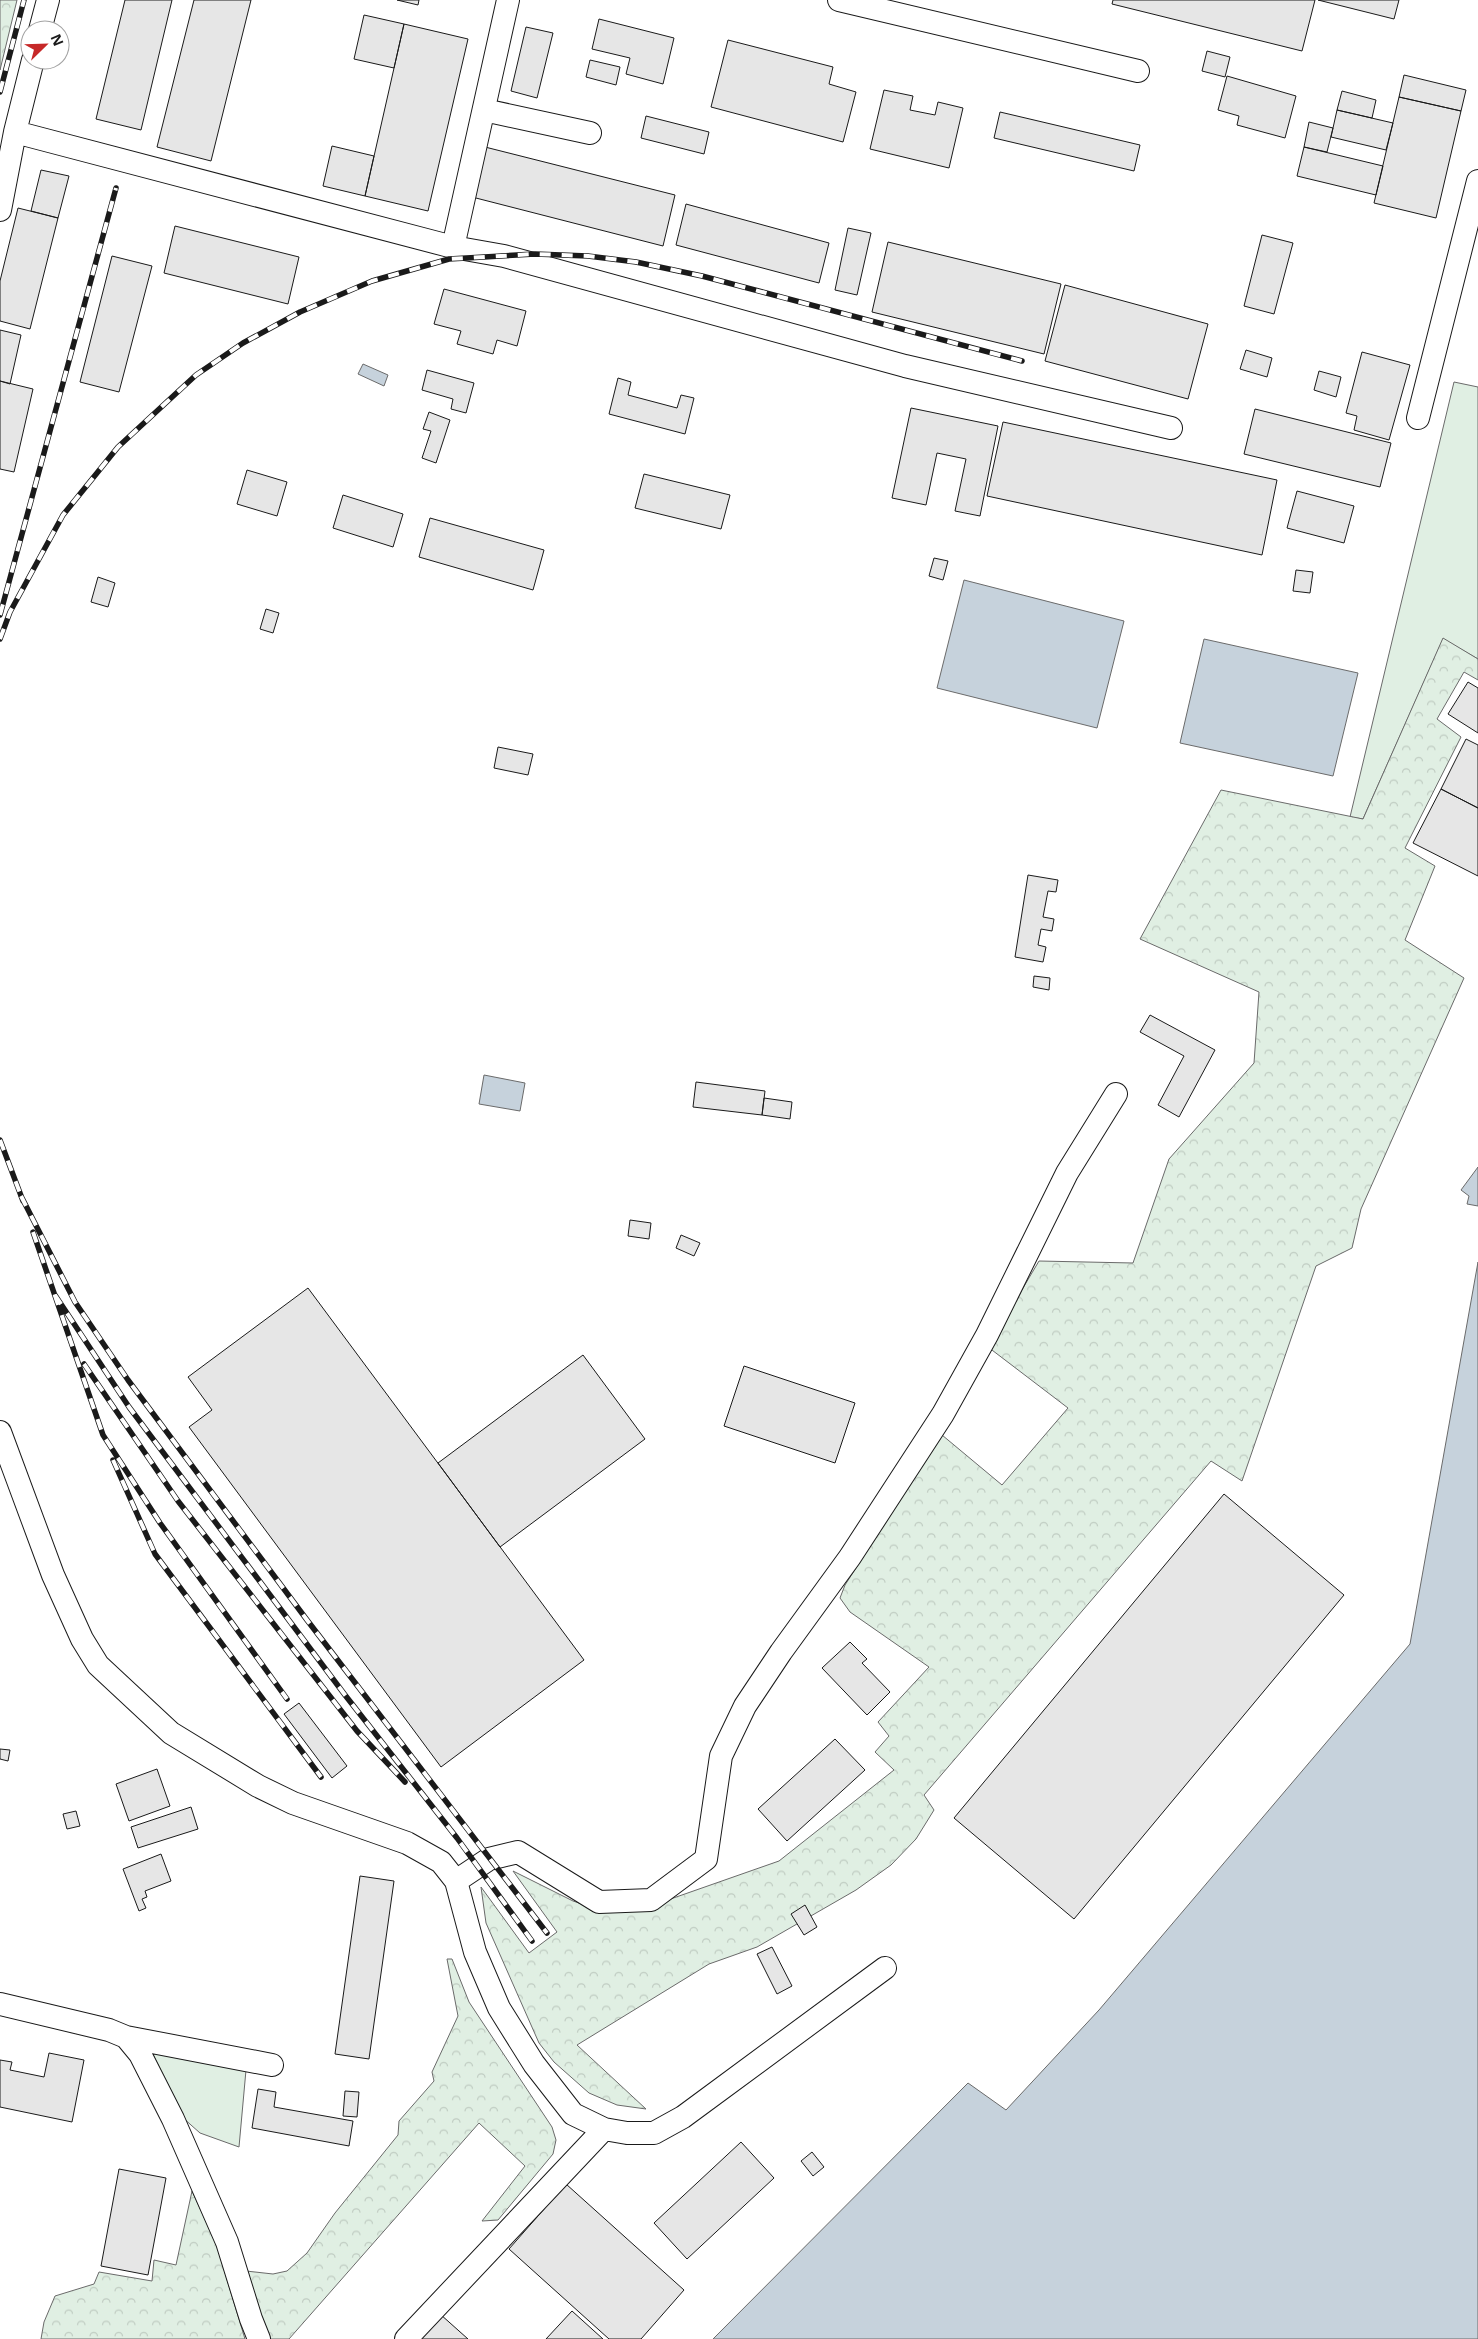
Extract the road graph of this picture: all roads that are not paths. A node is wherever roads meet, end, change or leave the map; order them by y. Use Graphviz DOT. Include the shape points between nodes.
graph roads {
  1 [pos="48,0"];
  2 [pos="508,0"];
  3 [pos="839,0"];
  4 [pos="43,20"];
  5 [pos="30,70"];
  6 [pos="1138,71"];
  7 [pos="484,110"];
  8 [pos="15,132"];
  9 [pos="590,133"];
  10 [pos="1478,181"];
  11 [pos="0,210"];
  12 [pos="453,247"];
  13 [pos="1418,418"];
  14 [pos="1171,428"];
  15 [pos="1116,1094"];
  16 [pos="0,1432"];
  17 [pos="456,1881"];
  18 [pos="885,1968"];
  19 [pos="0,2004"];
  20 [pos="126,2037"];
  21 [pos="272,2065"];
  22 [pos="604,2129"];
  23 [pos="260,2339"];
  24 [pos="406,2339"];
  1 -- 4 [label="street"];
  2 -- 7 [label="street"];
  3 -- 6 [label="street"];
  5 -- 8 [label="street"];
  7 -- 9 [label="street"];
  7 -- 12 [label="street"];
  8 -- 11 [label="street"];
  8 -- 12 [label="street"];
  10 -- 13 [label="street"];
  12 -- 14 [label="street" via="504,256 905,366"];
  15 -- 17 [label="street" via="1067,1174 987,1335 943,1414 850,1557 745,1706 721,1756 706,1859 651,1900 599,1902 518,1852 489,1859"];
  16 -- 17 [label="street" via="53,1576 82,1639 98,1665 171,1732 258,1786 293,1803 422,1850 441,1862"];
  17 -- 22 [label="street" via="476,1952 499,2008 555,2094 574,2114"];
  18 -- 22 [label="street" via="683,2117 654,2133"];
  19 -- 20 [label="street"];
  20 -- 21 [label="street"];
  20 -- 23 [label="street" via="140,2054 173,2119 227,2242"];
  22 -- 24 [label="street"];
}
